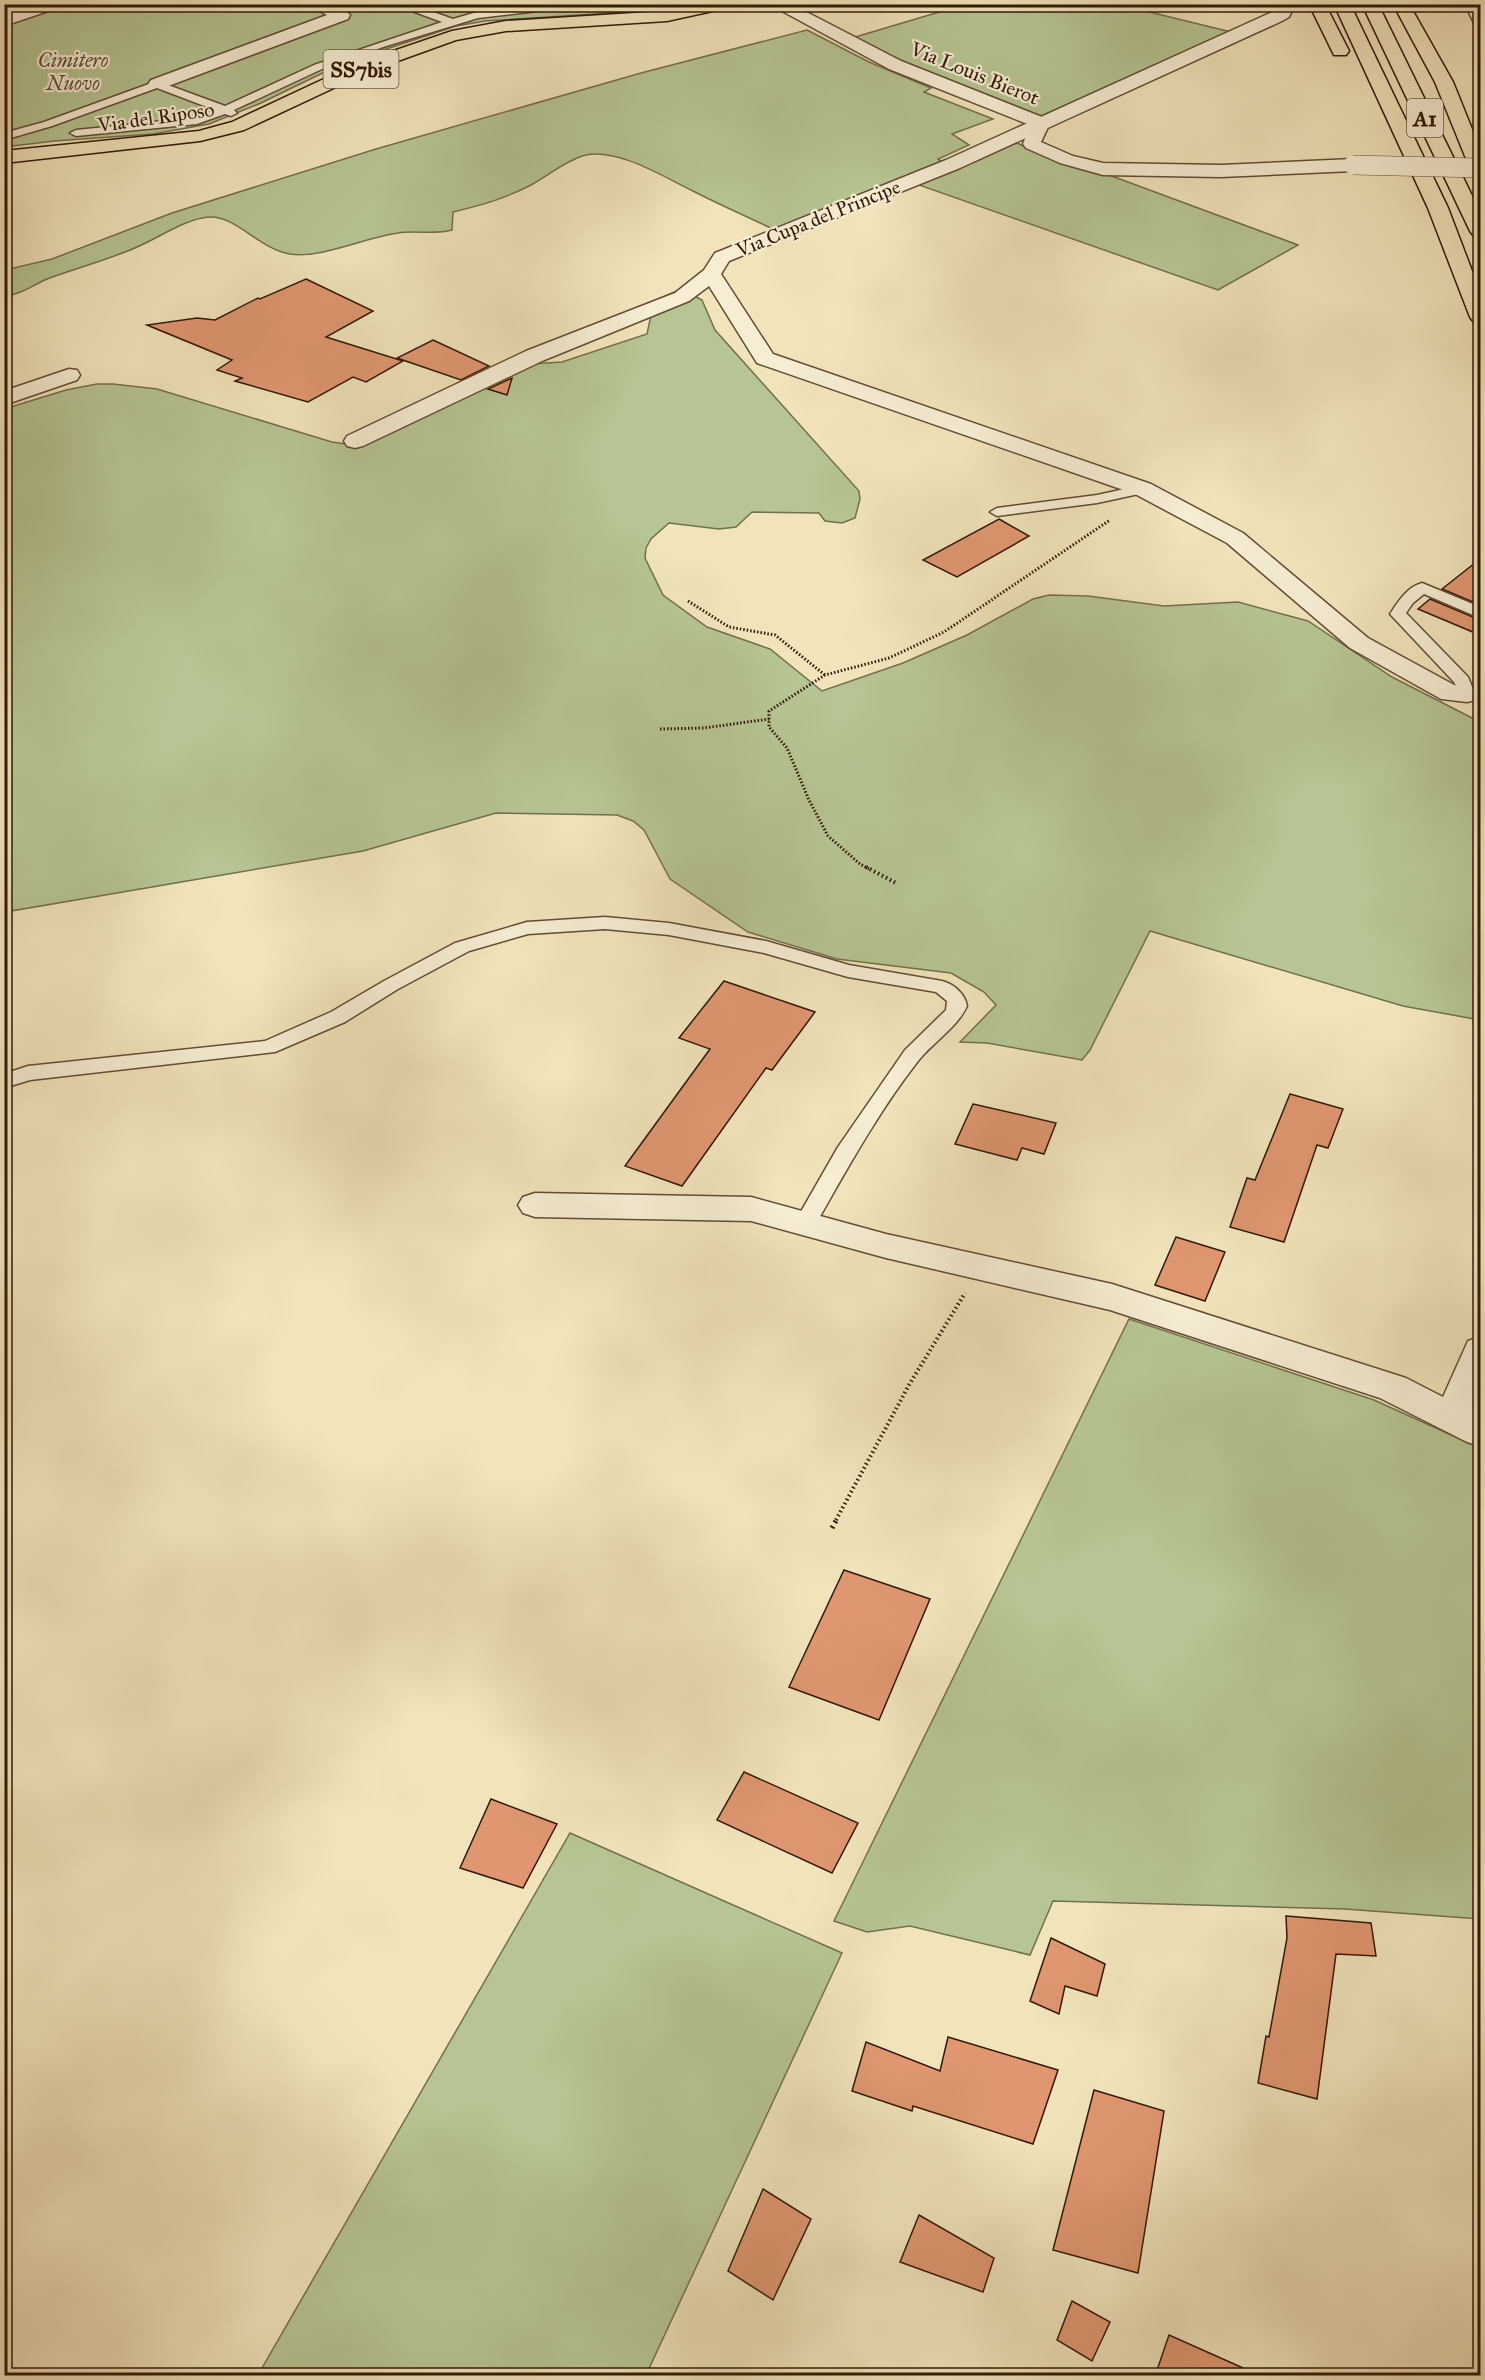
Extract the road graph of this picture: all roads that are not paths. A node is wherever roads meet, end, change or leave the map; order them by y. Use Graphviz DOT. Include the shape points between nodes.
graph roads {
  1 [pos="4,4"];
  2 [pos="54,4"];
  3 [pos="315,4"];
  4 [pos="398,4"];
  5 [pos="572,4"];
  6 [pos="725,4"];
  7 [pos="777,4"];
  8 [pos="1287,4"];
  9 [pos="1317,4"];
  10 [pos="1342,4"];
  11 [pos="1370,4"];
  12 [pos="1401,4"];
  13 [pos="1473,4"];
  14 [pos="27,13"];
  15 [pos="1480,19"];
  16 [pos="4,21"];
  17 [pos="454,23"];
  18 [pos="1346,64"];
  19 [pos="157,84"];
  20 [pos="225,111"];
  21 [pos="249,120"];
  22 [pos="1040,125"];
  23 [pos="76,133"];
  24 [pos="4,136"];
  25 [pos="1387,142"];
  26 [pos="4,157"];
  27 [pos="1480,169"];
  28 [pos="1438,208"];
  29 [pos="1480,231"];
  30 [pos="711,273"];
  31 [pos="1480,317"];
  32 [pos="69,375"];
  33 [pos="4,399"];
  34 [pos="355,441"];
  35 [pos="1143,489"];
  36 [pos="997,512"];
  37 [pos="1480,613"];
  38 [pos="1466,699"];
  39 [pos="4,1081"];
  40 [pos="535,1205"];
  41 [pos="806,1222"];
  42 [pos="1480,1351"];
  43 [pos="1467,1425"];
  1 -- 14 [label="street"];
  2 -- 14 [label="street"];
  3 -- 19 [label="street" via="342,15"];
  4 -- 17 [label="lane"];
  5 -- 17 [label="lane" via="477,15"];
  6 -- 21 [label="main road, Via del Riposo / SS7bis" via="667,16 506,26 452,36 364,67"];
  7 -- 22 [label="street, Via Louis Bierot" via="894,65"];
  8 -- 22 [label="street, Via Cupa del Principe" via="1276,17"];
  9 -- 18 [label="main road"];
  10 -- 28 [label="main road, A1"];
  11 -- 29 [label="main road, A1"];
  12 -- 27 [label="main road" via="1444,82"];
  13 -- 15 [label="street"];
  14 -- 16 [label="street"];
  17 -- 20 [label="lane" via="318,67"];
  19 -- 20 [label="lane"];
  19 -- 24 [label="lane"];
  20 -- 21 [label="lane"];
  20 -- 23 [label="lane" via="197,121"];
  21 -- 26 [label="main road, Via del Riposo / SS7bis" via="200,136"];
  22 -- 27 [label="street, Via Louis Bierot, bridge" via="1032,144 1084,166 1103,169 1221,171 1353,165"];
  22 -- 30 [label="street, Via Cupa del Principe" via="722,256"];
  25 -- 28 [label="main road" via="1411,179"];
  28 -- 31 [label="main road, A1"];
  30 -- 34 [label="street, Via Cupa del Principe" via="682,297 534,356"];
  30 -- 35 [label="street" via="765,358"];
  32 -- 33 [label="street"];
  35 -- 36 [label="lane"];
  35 -- 38 [label="street" via="1235,538 1359,643"];
  37 -- 38 [label="lane" via="1422,588 1398,614 1462,680"];
  39 -- 41 [label="lane" via="28,1073 268,1047 338,1017 462,947 527,928 605,922 669,928 766,947 848,972 942,987 956,999 954,1013 912,1055 845,1152"];
  40 -- 41 [label="street" via="751,1209"];
  41 -- 43 [label="street" via="886,1246 1112,1297 1393,1388"];
  42 -- 43 [label="street"];
}
